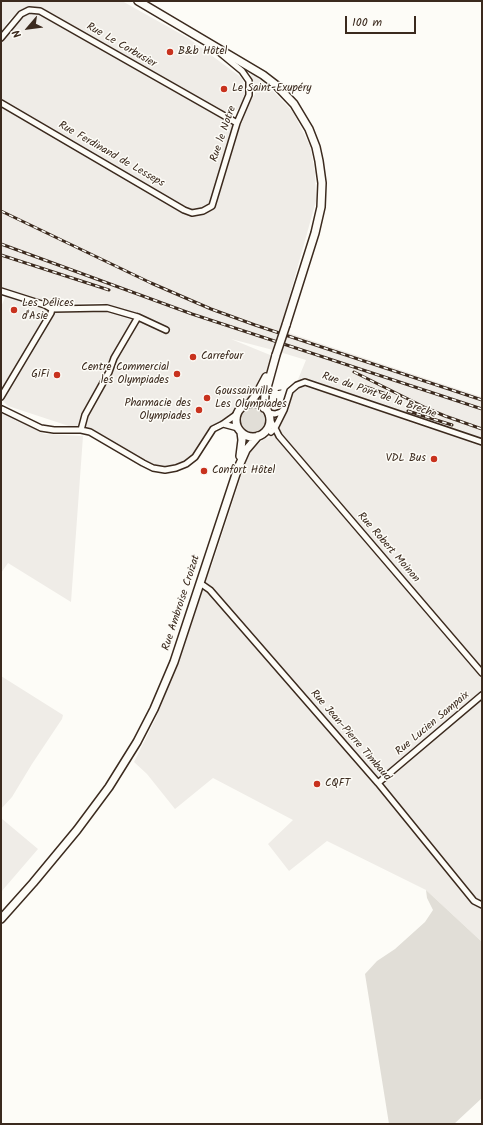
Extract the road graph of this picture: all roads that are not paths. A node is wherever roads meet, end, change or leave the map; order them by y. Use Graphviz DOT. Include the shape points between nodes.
graph roads {
  1 [pos="138,1"];
  2 [pos="2,36"];
  3 [pos="205,40"];
  4 [pos="1,103"];
  5 [pos="237,123"];
  6 [pos="212,206"];
  7 [pos="1,291"];
  8 [pos="52,309"];
  9 [pos="138,317"];
  10 [pos="166,330"];
  11 [pos="273,364"];
  12 [pos="1,398"];
  13 [pos="250,403"];
  14 [pos="1,409"];
  15 [pos="284,410"];
  16 [pos="267,413"];
  17 [pos="237,414"];
  18 [pos="223,424"];
  19 [pos="275,428"];
  20 [pos="81,430"];
  21 [pos="240,430"];
  22 [pos="264,434"];
  23 [pos="279,436"];
  24 [pos="482,442"];
  25 [pos="238,468"];
  26 [pos="200,583"];
  27 [pos="482,673"];
  28 [pos="482,696"];
  29 [pos="378,783"];
  30 [pos="482,905"];
  31 [pos="1,919"];
  1 -- 3 [label="main road"];
  2 -- 5 [label="street, Rue Le Corbusier" via="21,14 29,10 40,11"];
  3 -- 5 [label="street, Rue le Notre" via="242,71 249,81 249,95"];
  3 -- 11 [label="main road, bridge" via="263,75 282,91 304,119 318,154 322,183 320,213"];
  4 -- 6 [label="street, Rue Ferdinand de Lesseps" via="184,210 192,213"];
  5 -- 6 [label="street, Rue le Notre"];
  7 -- 8 [label="street"];
  8 -- 9 [label="street" via="107,308"];
  8 -- 12 [label="street"];
  9 -- 10 [label="street"];
  9 -- 20 [label="street" via="85,415"];
  11 -- 13 [label="main road"];
  11 -- 16 [label="main road" via="264,396"];
  12 -- 14 [label="street"];
  13 -- 16 [label="main road" via="257,404"];
  13 -- 17 [label="main road" via="242,407"];
  14 -- 20 [label="street" via="41,428"];
  15 -- 16 [label="street" via="275,414"];
  15 -- 19 [label="street, Rue du Pont de la Breche"];
  15 -- 24 [label="street, Rue du Pont de la Breche" via="290,391 296,385 305,382"];
  16 -- 19 [label="street, Rue Robert Moinon"];
  16 -- 22 [label="main road" via="269,425"];
  17 -- 18 [label="street"];
  17 -- 21 [label="main road"];
  18 -- 20 [label="street" via="213,429 195,457 186,464 165,470 148,466 90,432"];
  18 -- 21 [label="street"];
  19 -- 22 [label="street, Rue du Pont de la Breche"];
  19 -- 23 [label="street, Rue Robert Moinon"];
  21 -- 22 [label="main road" via="251,437"];
  21 -- 25 [label="main road" via="242,444"];
  22 -- 23 [label="street, Rue Robert Moinon"];
  22 -- 25 [label="main road" via="246,450"];
  23 -- 27 [label="street, Rue Robert Moinon"];
  25 -- 26 [label="main road, Rue Ambroise Croizat"];
  26 -- 29 [label="street, Rue Jean-Pierre Timbaud" via="210,590"];
  26 -- 31 [label="main road, Rue Ambroise Croizat" via="167,678 137,742 77,830"];
  28 -- 29 [label="street, Rue Lucien Sampaix"];
  29 -- 30 [label="street, Rue Jean-Pierre Timbaud" via="474,900"];
}
